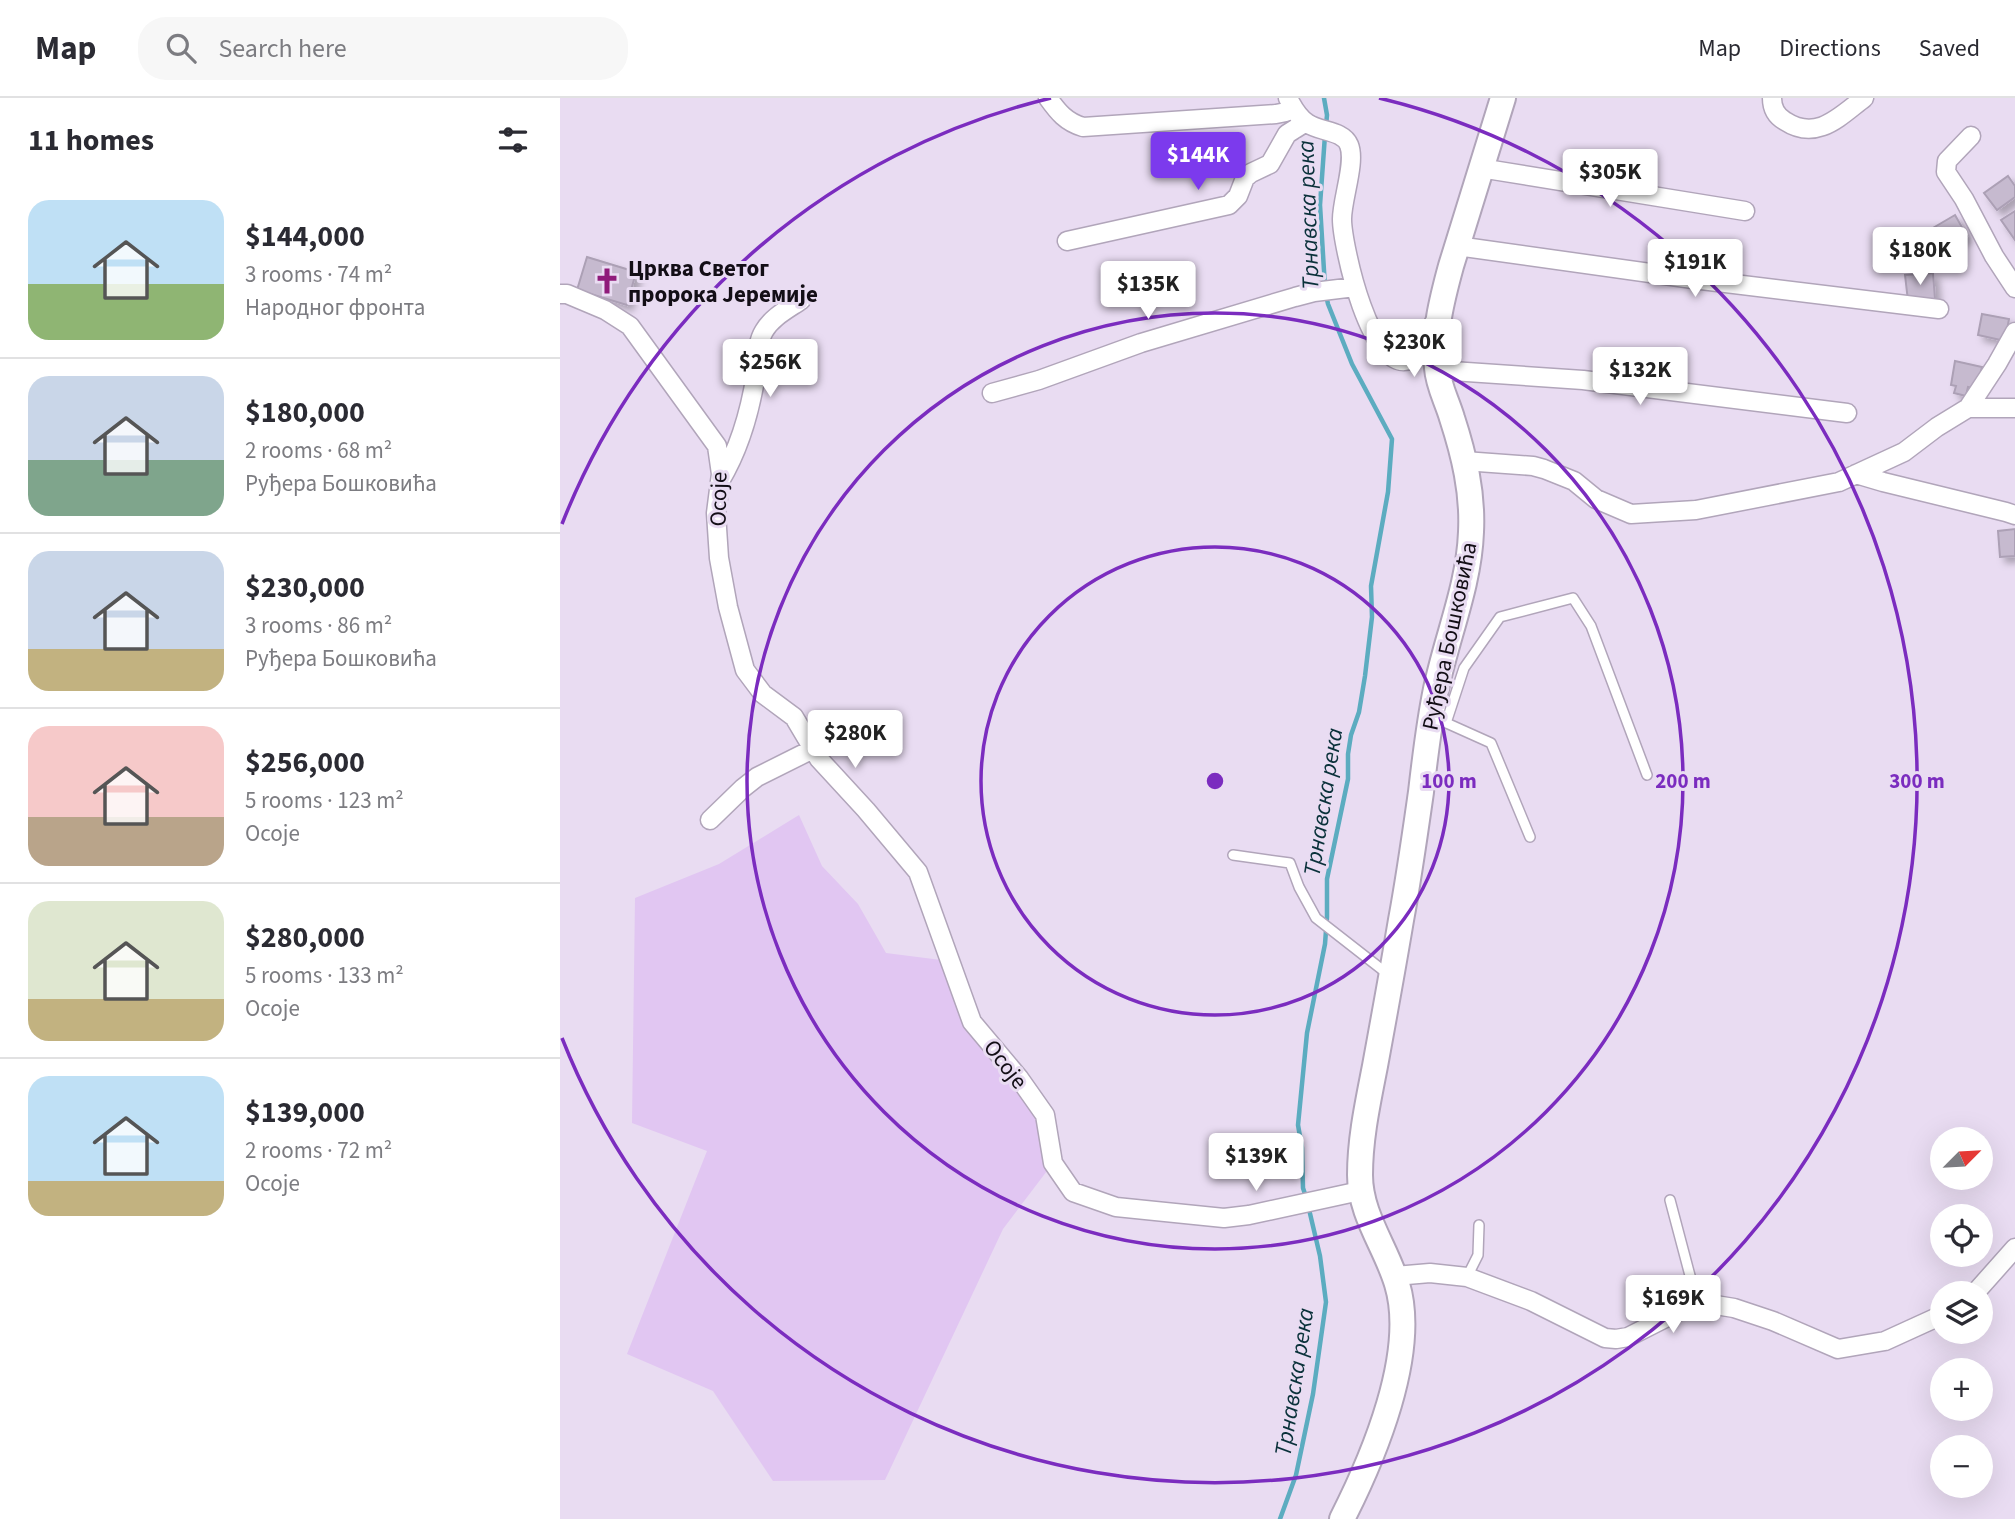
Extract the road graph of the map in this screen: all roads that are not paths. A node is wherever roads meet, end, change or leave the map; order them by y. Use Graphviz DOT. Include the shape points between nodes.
graph roads {
  1 [pos="1048,98"];
  2 [pos="1503,98"];
  3 [pos="1772,98"];
  4 [pos="1864,98"];
  5 [pos="1290,102"];
  6 [pos="1310,124"];
  7 [pos="1971,136"];
  8 [pos="1480,168"];
  9 [pos="1745,211"];
  10 [pos="1067,241"];
  11 [pos="1457,246"];
  12 [pos="1355,287"];
  13 [pos="2015,288"];
  14 [pos="560,294"];
  15 [pos="801,300"];
  16 [pos="1939,309"];
  17 [pos="1439,320"];
  18 [pos="2015,332"];
  19 [pos="1437,370"];
  20 [pos="992,393"];
  21 [pos="1968,408"];
  22 [pos="2015,408"];
  23 [pos="1847,413"];
  24 [pos="1464,461"];
  25 [pos="1856,474"];
  26 [pos="720,481"];
  27 [pos="2015,515"];
  28 [pos="1438,719"];
  29 [pos="813,749"];
  30 [pos="1647,775"];
  31 [pos="710,820"];
  32 [pos="1530,837"];
  33 [pos="1233,855"];
  34 [pos="1391,976"];
  35 [pos="1360,1191"];
  36 [pos="1670,1200"];
  37 [pos="1479,1225"];
  38 [pos="2015,1248"];
  39 [pos="1395,1276"];
  40 [pos="1466,1277"];
  41 [pos="1986,1281"];
  42 [pos="1697,1302"];
  43 [pos="1930,1320"];
  44 [pos="1342,1519"];
  1 -- 5 [label="street" via="1067,121 1083,127 1276,114 1286,112"];
  2 -- 8 [label="main road, Руђера Бошковића"];
  3 -- 4 [label="street" via="1777,116 1806,130 1826,127"];
  5 -- 6 [label="street"];
  6 -- 10 [label="street" via="1287,135 1270,164 1245,178 1229,205"];
  6 -- 12 [label="street" via="1343,137 1350,150 1342,228"];
  7 -- 13 [label="street" via="1947,161 1946,172"];
  8 -- 9 [label="street"];
  8 -- 11 [label="main road, Руђера Бошковића"];
  11 -- 16 [label="street"];
  11 -- 17 [label="main road, Руђера Бошковића"];
  12 -- 17 [label="street, Руђера Бошковића" via="1373,334 1401,361 1422,349 1428,330"];
  12 -- 20 [label="street" via="1314,292"];
  14 -- 26 [label="street, Осоје" via="605,310 630,326 716,446"];
  15 -- 26 [label="street" via="764,332 746,423"];
  17 -- 19 [label="main road, Руђера Бошковића"];
  18 -- 21 [label="street"];
  19 -- 23 [label="street" via="1583,380"];
  19 -- 24 [label="main road, Руђера Бошковића"];
  21 -- 22 [label="street"];
  21 -- 25 [label="street" via="1904,452"];
  24 -- 25 [label="street" via="1555,472 1596,499 1631,514 1696,510 1839,482"];
  24 -- 28 [label="main road, Руђера Бошковића" via="1472,527"];
  25 -- 27 [label="street"];
  26 -- 29 [label="street, Осоје" via="716,513 719,558 746,670 763,694 794,717"];
  28 -- 30 [label="lane, Руђера Бошковића" via="1464,668 1500,617 1573,598 1591,626"];
  28 -- 32 [label="lane" via="1490,743"];
  28 -- 34 [label="main road, Руђера Бошковића"];
  29 -- 31 [label="street" via="757,777"];
  29 -- 35 [label="street, Осоје" via="918,872 972,1021 1045,1115 1053,1163 1073,1192 1116,1207 1224,1218"];
  33 -- 34 [label="lane" via="1290,863 1317,919"];
  34 -- 35 [label="main road, Руђера Бошковића" via="1363,1136"];
  35 -- 39 [label="main road, Руђера Бошковића"];
  36 -- 42 [label="lane"];
  37 -- 40 [label="lane" via="1478,1255"];
  38 -- 41 [label="street"];
  39 -- 40 [label="street"];
  39 -- 44 [label="main road, Руђера Бошковића" via="1402,1333 1396,1378 1378,1441"];
  40 -- 42 [label="street" via="1531,1301 1605,1338 1628,1336"];
  42 -- 43 [label="street" via="1734,1308 1838,1349 1885,1341"];
}
